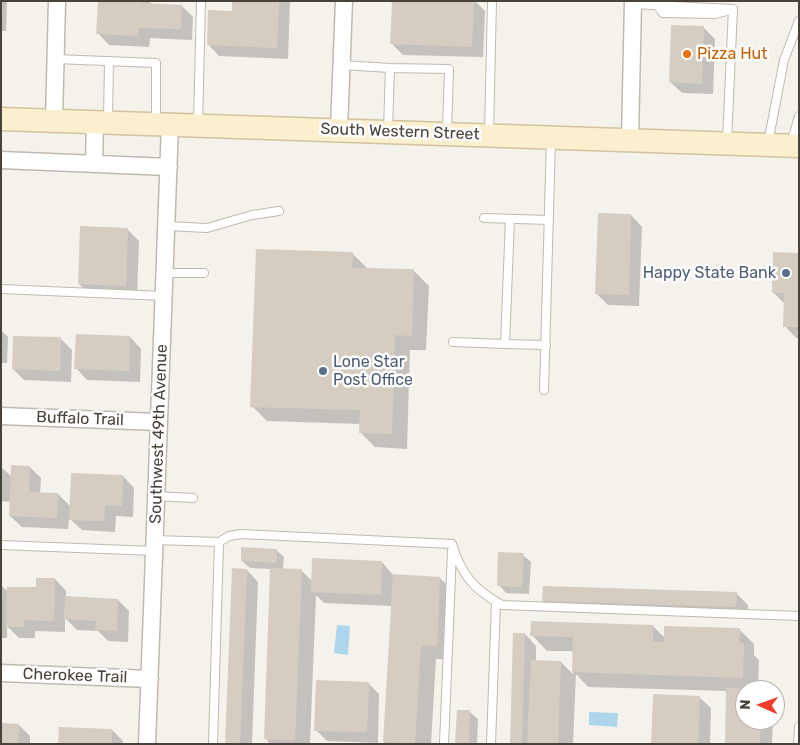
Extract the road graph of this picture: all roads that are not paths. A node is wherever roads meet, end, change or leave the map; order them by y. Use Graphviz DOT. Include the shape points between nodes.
graph roads {
  1 [pos="57,1"];
  2 [pos="201,1"];
  3 [pos="344,1"];
  4 [pos="492,1"];
  5 [pos="633,3"];
  6 [pos="799,21"];
  7 [pos="55,59"];
  8 [pos="109,62"];
  9 [pos="342,65"];
  10 [pos="390,68"];
  11 [pos="799,116"];
  12 [pos="1,119"];
  13 [pos="54,120"];
  14 [pos="101,122"];
  15 [pos="163,124"];
  16 [pos="198,125"];
  17 [pos="339,129"];
  18 [pos="388,131"];
  19 [pos="447,134"];
  20 [pos="489,135"];
  21 [pos="552,137"];
  22 [pos="630,140"];
  23 [pos="727,143"];
  24 [pos="767,145"];
  25 [pos="795,146"];
  26 [pos="1,160"];
  27 [pos="94,163"];
  28 [pos="169,167"];
  29 [pos="279,211"];
  30 [pos="484,218"];
  31 [pos="510,219"];
  32 [pos="549,220"];
  33 [pos="167,226"];
  34 [pos="165,272"];
  35 [pos="204,273"];
  36 [pos="1,289"];
  37 [pos="164,296"];
  38 [pos="453,342"];
  39 [pos="505,344"];
  40 [pos="546,346"];
  41 [pos="544,390"];
  42 [pos="1,416"];
  43 [pos="159,422"];
  44 [pos="156,496"];
  45 [pos="193,498"];
  46 [pos="219,542"];
  47 [pos="452,544"];
  48 [pos="1,545"];
  49 [pos="154,546"];
  50 [pos="496,602"];
  51 [pos="799,616"];
  52 [pos="1,673"];
  53 [pos="150,679"];
  54 [pos="799,727"];
  55 [pos="147,744"];
  56 [pos="213,744"];
  57 [pos="444,744"];
  58 [pos="491,744"];
  59 [pos="798,744"];
  1 -- 7 [label="street"];
  2 -- 16 [label="lane"];
  3 -- 9 [label="street"];
  4 -- 20 [label="lane"];
  5 -- 22 [label="street"];
  5 -- 23 [label="lane" via="733,8"];
  6 -- 24 [label="lane" via="784,60"];
  7 -- 8 [label="lane"];
  7 -- 13 [label="street"];
  8 -- 14 [label="lane"];
  8 -- 15 [label="lane" via="156,63"];
  9 -- 10 [label="lane"];
  9 -- 17 [label="street"];
  10 -- 18 [label="lane"];
  10 -- 19 [label="lane" via="449,69"];
  11 -- 25 [label="lane"];
  12 -- 13 [label="main road, South Western Street"];
  13 -- 14 [label="main road, South Western Street"];
  14 -- 15 [label="main road, South Western Street"];
  14 -- 27 [label="street"];
  15 -- 16 [label="main road, South Western Street"];
  15 -- 28 [label="street, Southwest 49th Avenue"];
  16 -- 17 [label="main road, South Western Street"];
  17 -- 18 [label="main road, South Western Street"];
  18 -- 19 [label="main road, South Western Street"];
  19 -- 20 [label="main road, South Western Street"];
  20 -- 21 [label="main road, South Western Street"];
  21 -- 22 [label="main road, South Western Street"];
  21 -- 32 [label="lane"];
  22 -- 23 [label="main road, South Western Street"];
  23 -- 24 [label="main road, South Western Street"];
  24 -- 25 [label="main road, South Western Street"];
  26 -- 27 [label="street"];
  27 -- 28 [label="street"];
  28 -- 33 [label="street, Southwest 49th Avenue"];
  29 -- 33 [label="lane" via="207,228"];
  30 -- 31 [label="lane"];
  31 -- 32 [label="lane"];
  31 -- 39 [label="lane"];
  32 -- 40 [label="lane"];
  33 -- 34 [label="street, Southwest 49th Avenue"];
  34 -- 35 [label="lane"];
  34 -- 37 [label="street, Southwest 49th Avenue"];
  36 -- 37 [label="lane"];
  37 -- 43 [label="street, Southwest 49th Avenue"];
  38 -- 39 [label="lane"];
  39 -- 40 [label="lane"];
  40 -- 41 [label="lane"];
  42 -- 43 [label="street, Buffalo Trail"];
  43 -- 44 [label="street, Southwest 49th Avenue"];
  44 -- 45 [label="lane"];
  44 -- 49 [label="street, Southwest 49th Avenue"];
  46 -- 47 [label="lane" via="241,534"];
  46 -- 49 [label="lane"];
  46 -- 56 [label="lane"];
  47 -- 50 [label="lane" via="457,562 466,576 484,595"];
  47 -- 57 [label="lane"];
  48 -- 49 [label="lane"];
  49 -- 53 [label="street, Southwest 49th Avenue"];
  50 -- 51 [label="lane" via="502,605"];
  50 -- 58 [label="lane"];
  52 -- 53 [label="street, Cherokee Trail"];
  53 -- 55 [label="street, Southwest 49th Avenue"];
  54 -- 59 [label="lane"];
}
